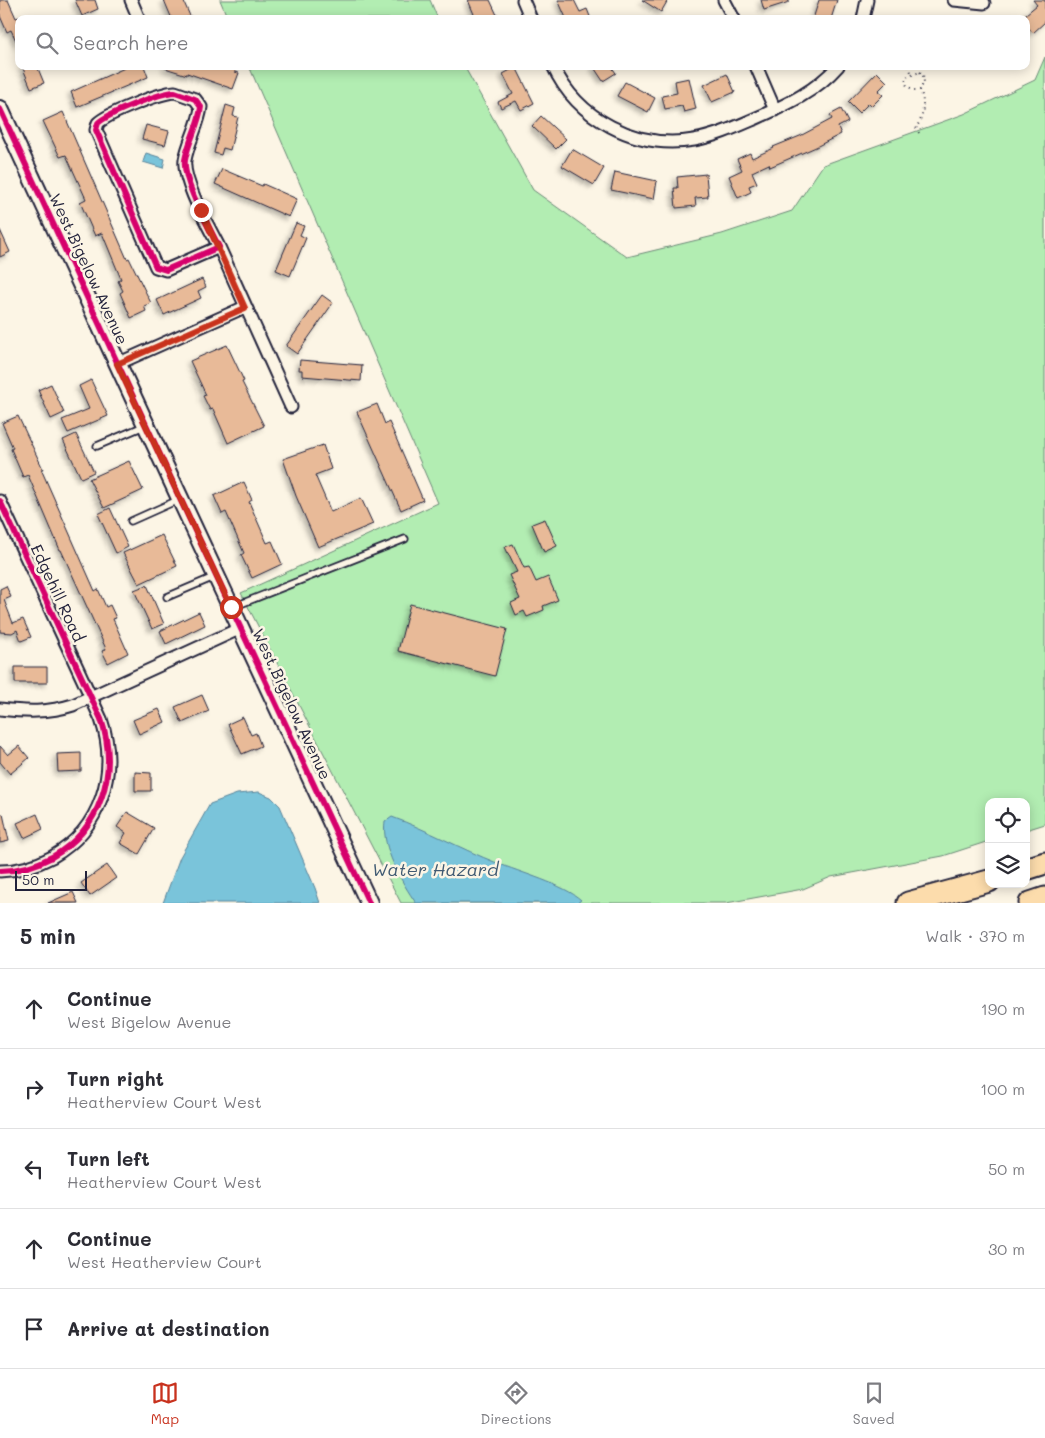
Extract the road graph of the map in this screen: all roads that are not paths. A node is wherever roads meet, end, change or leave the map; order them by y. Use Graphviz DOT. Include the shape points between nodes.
graph roads {
  1 [pos="131,0"];
  2 [pos="523,0"];
  3 [pos="724,0"];
  4 [pos="867,0"];
  5 [pos="954,0"];
  6 [pos="984,2"];
  7 [pos="137,15"];
  8 [pos="529,15"];
  9 [pos="732,15"];
  10 [pos="864,15"];
  11 [pos="556,70"];
  12 [pos="758,70"];
  13 [pos="834,70"];
  14 [pos="775,110"];
  15 [pos="2,117"];
  16 [pos="219,247"];
  17 [pos="245,308"];
  18 [pos="117,364"];
  19 [pos="291,407"];
  20 [pos="146,425"];
  21 [pos="97,446"];
  22 [pos="180,499"];
  23 [pos="0,501"];
  24 [pos="131,521"];
  25 [pos="405,539"];
  26 [pos="216,576"];
  27 [pos="167,597"];
  28 [pos="231,607"];
  29 [pos="241,628"];
  30 [pos="92,697"];
  31 [pos="0,709"];
  32 [pos="1045,863"];
  33 [pos="1030,868"];
  34 [pos="0,871"];
  35 [pos="985,882"];
  36 [pos="1045,898"];
  37 [pos="370,903"];
  38 [pos="908,903"];
  39 [pos="1030,903"];
  1 -- 7 [label="street"];
  2 -- 8 [label="street"];
  3 -- 9 [label="street"];
  4 -- 10 [label="street"];
  5 -- 6 [label="street"];
  11 -- 14 [label="street" via="575,100 598,119 623,133 652,141 681,142 710,137"];
  12 -- 14 [label="street"];
  13 -- 14 [label="street" via="809,92"];
  15 -- 18 [label="street, West Bigelow Avenue"];
  16 -- 16 [label="street" via="188,181 185,167 201,111 198,101 182,93 167,92 100,121 96,134 156,267 170,270"];
  16 -- 17 [label="street"];
  17 -- 18 [label="street"];
  17 -- 19 [label="street"];
  18 -- 20 [label="street, West Bigelow Avenue"];
  20 -- 21 [label="lane"];
  20 -- 22 [label="street, West Bigelow Avenue"];
  22 -- 24 [label="lane"];
  22 -- 26 [label="street, West Bigelow Avenue"];
  23 -- 30 [label="street, Edgehill Road"];
  25 -- 28 [label="lane"];
  26 -- 27 [label="lane"];
  26 -- 28 [label="street, West Bigelow Avenue"];
  28 -- 29 [label="street, West Bigelow Avenue"];
  29 -- 30 [label="street"];
  29 -- 37 [label="street, West Bigelow Avenue"];
  30 -- 31 [label="street" via="52,711"];
  30 -- 34 [label="street, Edgehill Road" via="104,726 109,762 105,791 93,817 75,840 58,853 32,866"];
  32 -- 33 [label="highway"];
  35 -- 38 [label="highway"];
  36 -- 39 [label="highway"];
}
